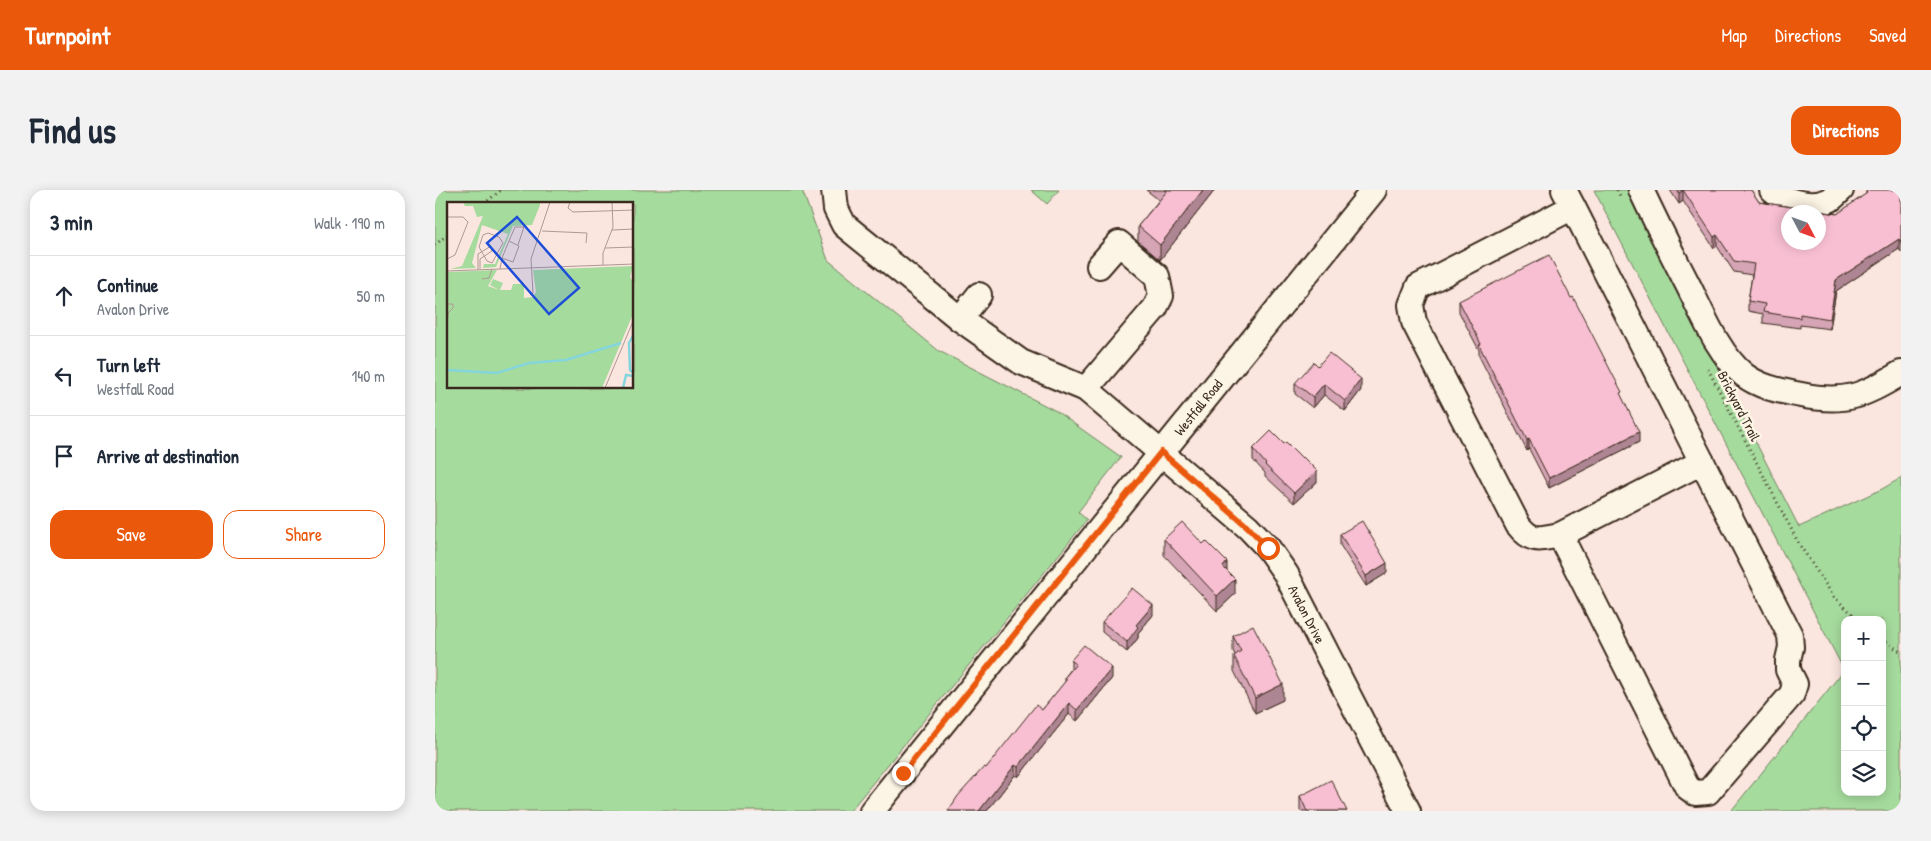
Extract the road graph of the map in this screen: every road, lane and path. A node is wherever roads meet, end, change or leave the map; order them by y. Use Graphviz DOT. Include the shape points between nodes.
graph roads {
  1 [pos="501,190"];
  2 [pos="834,190"];
  3 [pos="1374,190"];
  4 [pos="1617,190"];
  5 [pos="1772,190"];
  6 [pos="1841,190"];
  7 [pos="1631,194"];
  8 [pos="1569,199"];
  9 [pos="486,202"];
  10 [pos="447,235"];
  11 [pos="435,245"];
  12 [pos="1099,266"];
  13 [pos="979,295"];
  14 [pos="960,319"];
  15 [pos="1705,363"];
  16 [pos="1901,373"];
  17 [pos="1086,390"];
  18 [pos="1161,452"];
  19 [pos="1702,462"];
  20 [pos="1560,534"];
  21 [pos="1855,616"];
  22 [pos="1886,642"];
  23 [pos="1901,652"];
  24 [pos="872,811"];
  25 [pos="1408,811"];
  1 -- 9 [label="path"];
  2 -- 14 [label="street, Avalon Drive" via="836,209 844,225"];
  3 -- 18 [label="street, Westfall Road"];
  4 -- 7 [label="path"];
  5 -- 6 [label="street" via="1779,196 1813,204 1828,200"];
  7 -- 16 [label="street" via="1709,328 1744,375 1769,388 1821,399 1849,398 1875,390"];
  8 -- 19 [label="street"];
  8 -- 20 [label="street" via="1418,287 1411,305 1414,322 1518,525 1525,534 1538,540"];
  10 -- 11 [label="path"];
  12 -- 17 [label="street" via="1119,243 1157,276 1161,296 1155,308"];
  13 -- 14 [label="street"];
  14 -- 17 [label="street, Avalon Drive" via="1021,362"];
  15 -- 21 [label="path, Brickyard Trail" via="1799,544 1834,597"];
  17 -- 18 [label="street, Avalon Drive"];
  18 -- 24 [label="street, Westfall Road"];
  18 -- 25 [label="street, Avalon Drive" via="1248,527 1286,574"];
  19 -- 20 [label="street"];
  19 -- 20 [label="street" via="1790,635 1788,670 1795,684 1792,694 1708,792 1695,793 1687,787"];
  22 -- 23 [label="path"];
}
